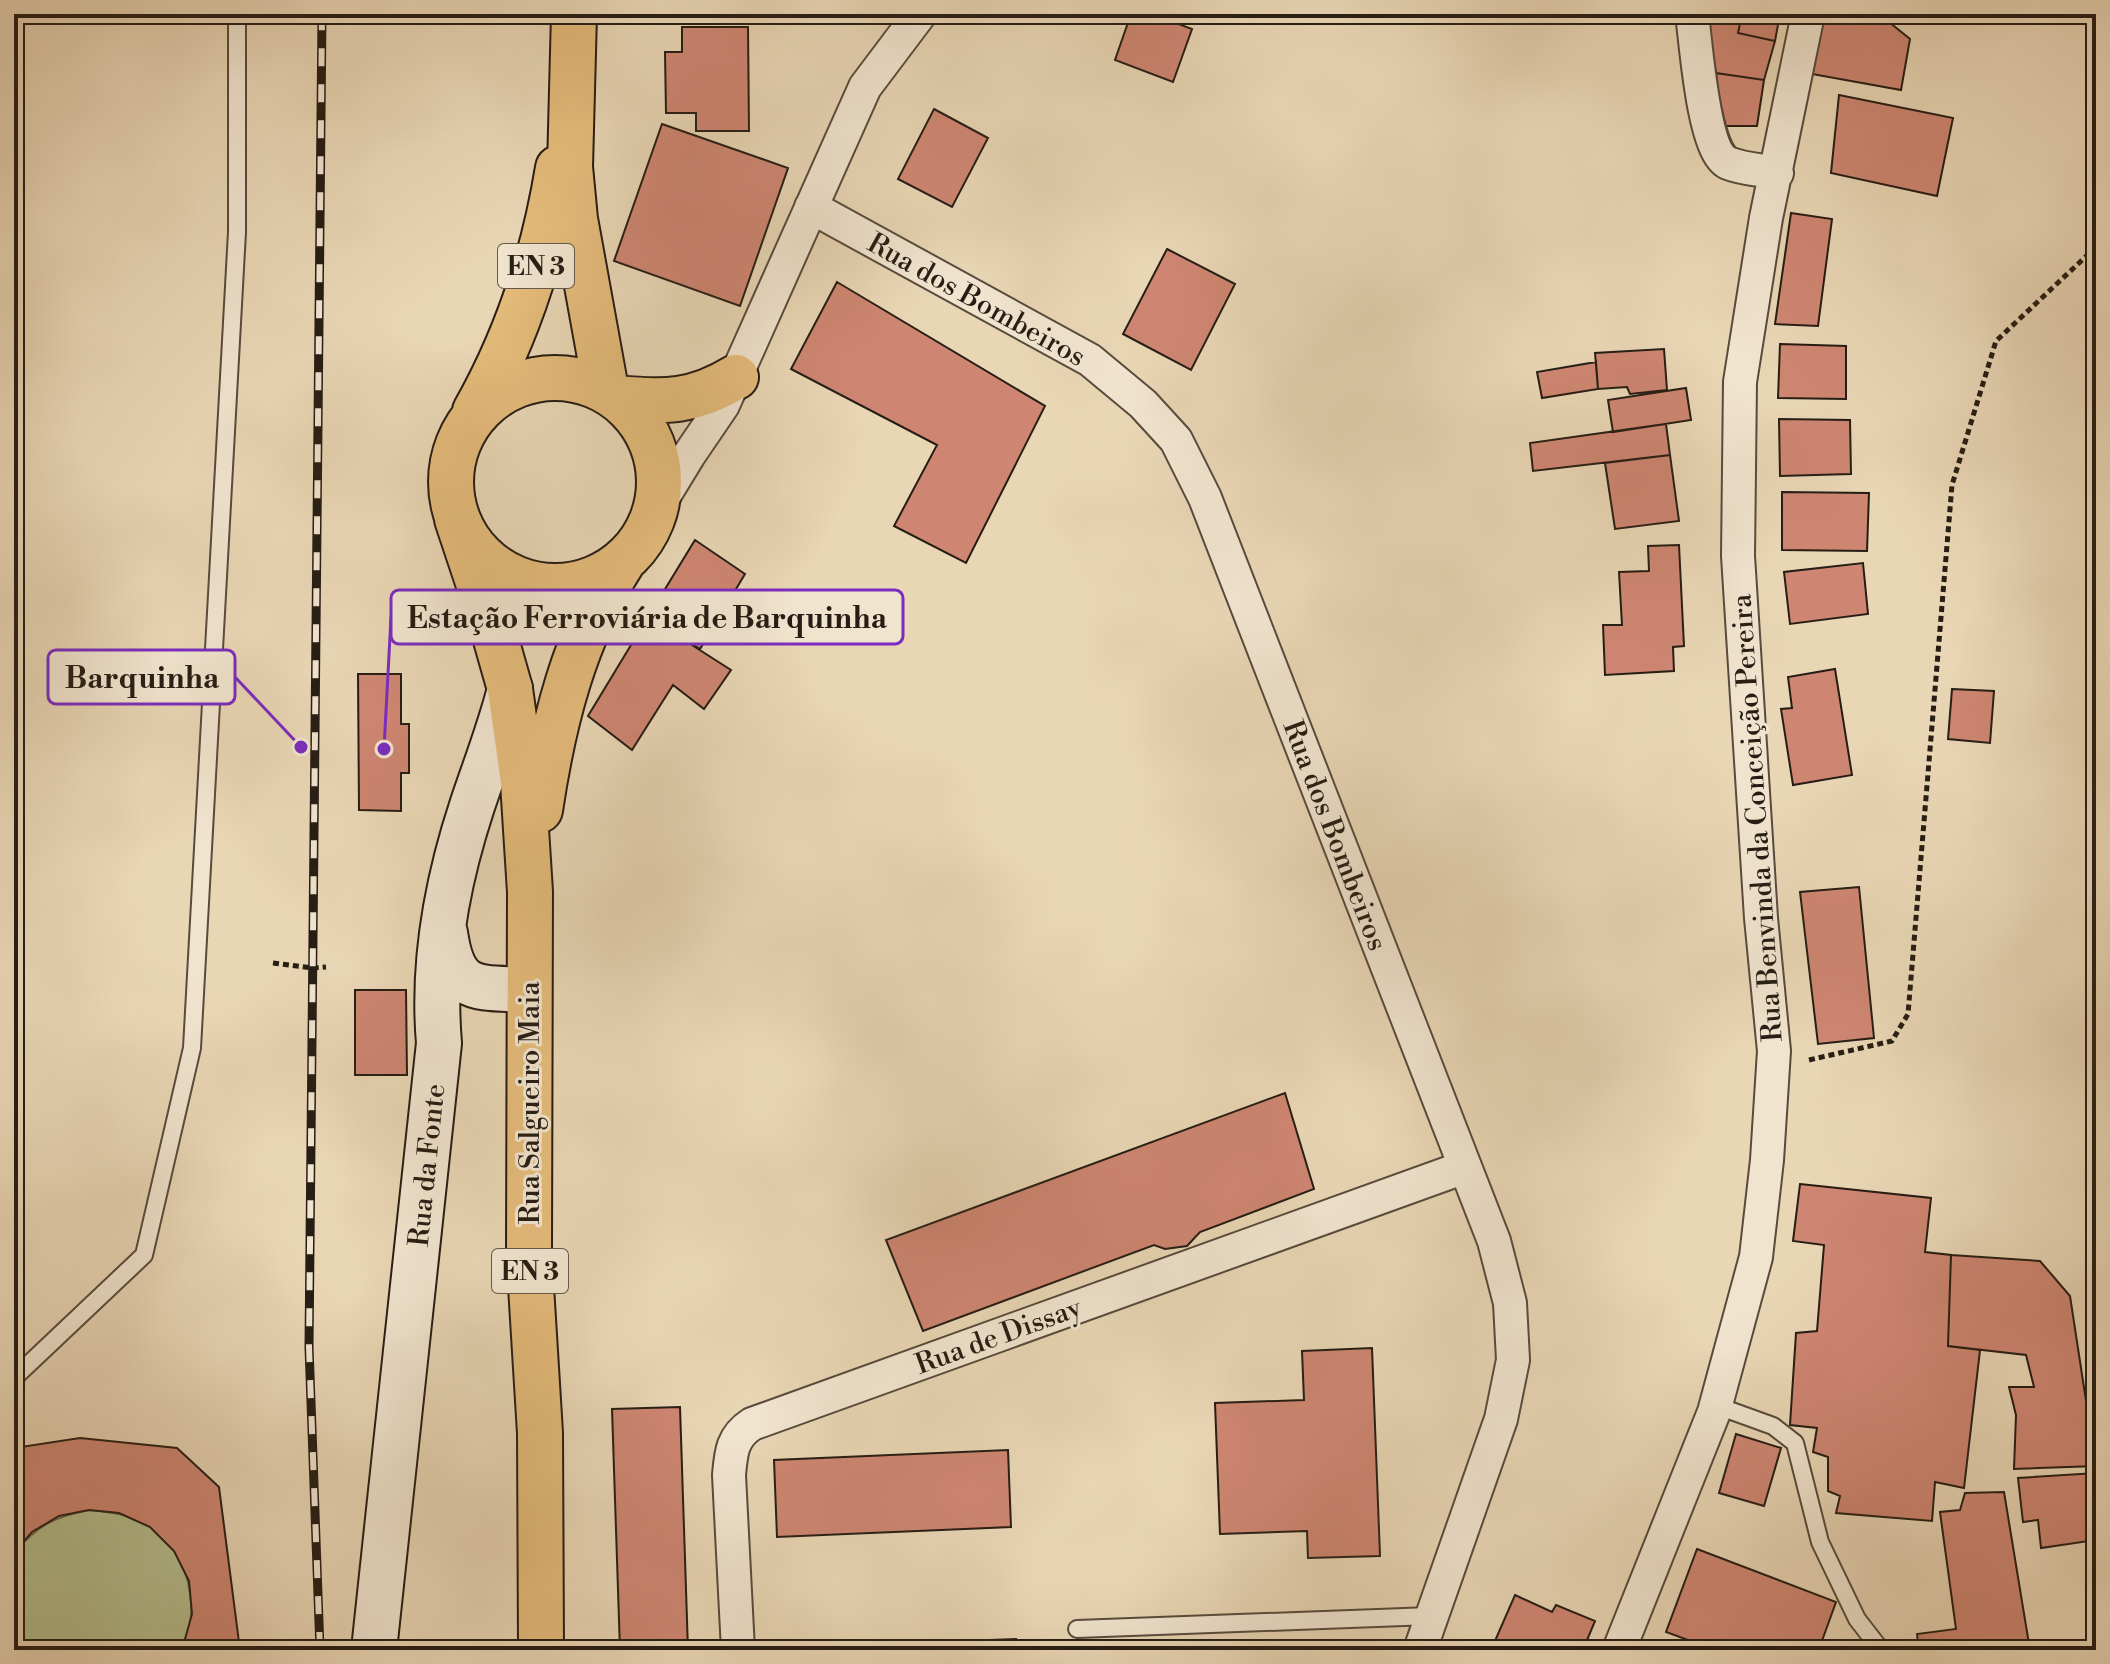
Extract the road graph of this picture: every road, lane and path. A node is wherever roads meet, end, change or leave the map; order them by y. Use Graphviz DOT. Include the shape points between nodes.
graph roads {
  1 [pos="237,14"];
  2 [pos="574,14"];
  3 [pos="920,14"];
  4 [pos="1692,14"];
  5 [pos="1808,14"];
  6 [pos="570,98"];
  7 [pos="1777,173"];
  8 [pos="811,207"];
  9 [pos="2096,247"];
  10 [pos="736,377"];
  11 [pos="612,394"];
  12 [pos="468,423"];
  13 [pos="653,514"];
  14 [pos="457,519"];
  15 [pos="622,563"];
  16 [pos="510,689"];
  17 [pos="530,892"];
  18 [pos="445,910"];
  19 [pos="273,963"];
  20 [pos="326,967"];
  21 [pos="475,987"];
  22 [pos="529,990"];
  23 [pos="439,1043"];
  24 [pos="1773,1069"];
  25 [pos="1465,1167"];
  26 [pos="14,1378"];
  27 [pos="1715,1405"];
  28 [pos="1431,1616"];
  29 [pos="1077,1629"];
  30 [pos="374,1650"];
  31 [pos="541,1650"];
  32 [pos="738,1650"];
  33 [pos="1420,1650"];
  34 [pos="1619,1650"];
  35 [pos="1881,1650"];
  1 -- 26 [label="lane" via="237,232 192,1048 144,1255"];
  2 -- 6 [label="main road, EN 3"];
  3 -- 8 [label="street" via="865,87"];
  4 -- 7 [label="street" via="1709,135 1718,156"];
  5 -- 7 [label="street, Rua Benvinda da Conceição Pereira"];
  6 -- 11 [label="main road, EN 3" via="575,219"];
  6 -- 12 [label="main road, EN 3" via="553,197 521,315"];
  7 -- 24 [label="street, Rua Benvinda da Conceição Pereira" via="1740,382 1738,556"];
  8 -- 10 [label="street"];
  8 -- 25 [label="street, Rua dos Bombeiros" via="1090,360 1176,440 1216,527"];
  9 -- 24 [label="path" via="1996,341 1952,485 1908,1014 1892,1041"];
  10 -- 11 [label="main road" via="681,400 649,402"];
  10 -- 13 [label="street"];
  11 -- 12 [label="main road, EN 3" via="584,381 543,379 508,388"];
  11 -- 13 [label="main road, EN 3" via="635,413 652,443 660,478"];
  12 -- 14 [label="main road, EN 3" via="452,464"];
  13 -- 15 [label="main road, EN 3" via="647,534"];
  14 -- 15 [label="main road, EN 3" via="488,564 527,585 586,582"];
  14 -- 16 [label="main road, Rua Salgueiro Maia"];
  15 -- 17 [label="main road, Rua Salgueiro Maia / EN 3" via="591,617 566,688 550,750"];
  16 -- 17 [label="main road, Rua Salgueiro Maia"];
  16 -- 18 [label="street, Rua da Fonte"];
  17 -- 22 [label="main road, Rua Salgueiro Maia / EN 3"];
  18 -- 21 [label="street" via="449,954 459,975"];
  18 -- 23 [label="street, Rua da Fonte" via="437,987"];
  19 -- 20 [label="path"];
  21 -- 22 [label="street"];
  21 -- 23 [label="street" via="458,1003"];
  22 -- 31 [label="main road, Rua Salgueiro Maia / EN 3" via="529,1254 540,1433"];
  23 -- 30 [label="street, Rua da Fonte"];
  24 -- 27 [label="street, Rua Benvinda da Conceição Pereira" via="1756,1257"];
  25 -- 28 [label="street, Rua dos Bombeiros" via="1494,1241 1510,1303 1513,1360 1501,1419"];
  25 -- 32 [label="street, Rua de Dissay" via="752,1424 739,1433 731,1449 729,1475"];
  27 -- 34 [label="street, Rua Benvinda da Conceição Pereira"];
  27 -- 35 [label="lane" via="1773,1426 1795,1443 1820,1542 1857,1619"];
  28 -- 29 [label="lane"];
  28 -- 33 [label="street, Rua dos Bombeiros"];
}
